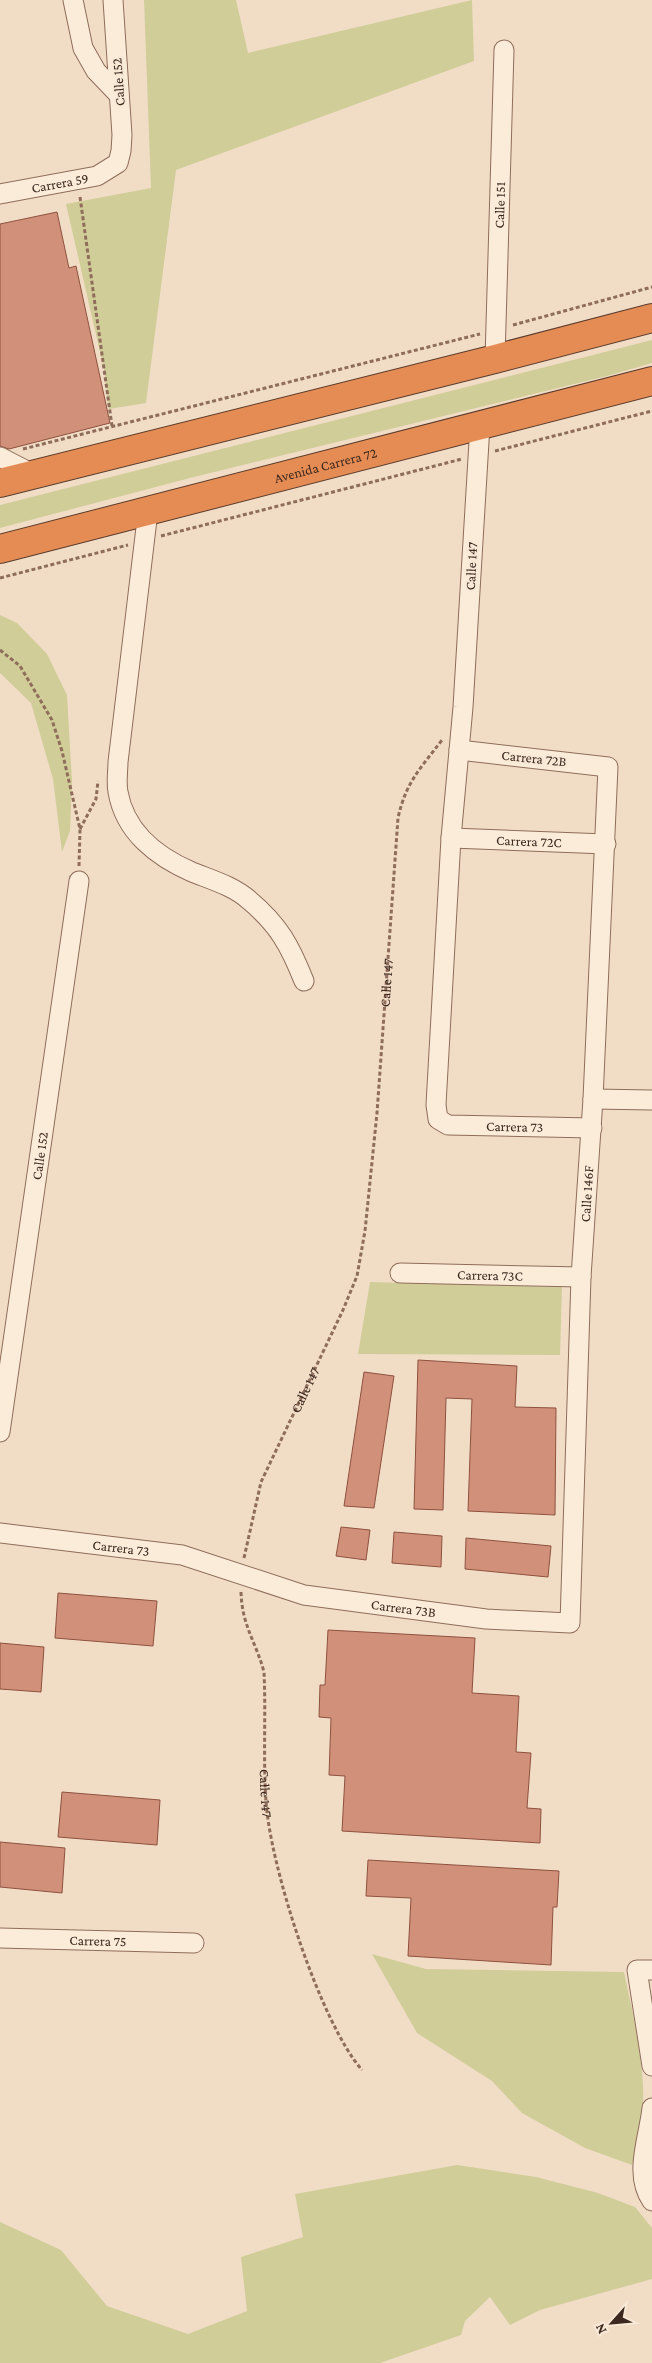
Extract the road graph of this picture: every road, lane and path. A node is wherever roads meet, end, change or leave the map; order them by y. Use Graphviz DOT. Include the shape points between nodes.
graph roads {
  1 [pos="73,0"];
  2 [pos="113,0"];
  3 [pos="504,50"];
  4 [pos="119,95"];
  5 [pos="118,163"];
  6 [pos="78,180"];
  7 [pos="0,194"];
  8 [pos="652,287"];
  9 [pos="652,318"];
  10 [pos="496,330"];
  11 [pos="495,359"];
  12 [pos="652,381"];
  13 [pos="652,411"];
  14 [pos="480,425"];
  15 [pos="112,426"];
  16 [pos="19,450"];
  17 [pos="478,455"];
  18 [pos="0,457"];
  19 [pos="33,474"];
  20 [pos="0,483"];
  21 [pos="148,511"];
  22 [pos="145,540"];
  23 [pos="0,549"];
  24 [pos="0,578"];
  25 [pos="0,650"];
  26 [pos="444,738"];
  27 [pos="459,750"];
  28 [pos="608,767"];
  29 [pos="451,838"];
  30 [pos="606,844"];
  31 [pos="79,881"];
  32 [pos="304,981"];
  33 [pos="593,1099"];
  34 [pos="652,1100"];
  35 [pos="438,1119"];
  36 [pos="592,1128"];
  37 [pos="400,1273"];
  38 [pos="581,1277"];
  39 [pos="0,1432"];
  40 [pos="0,1533"];
  41 [pos="241,1574"];
  42 [pos="570,1622"];
  43 [pos="0,1938"];
  44 [pos="194,1943"];
  45 [pos="645,1970"];
  46 [pos="650,2027"];
  47 [pos="652,2066"];
  48 [pos="362,2070"];
  49 [pos="652,2108"];
  50 [pos="647,2166"];
  51 [pos="652,2201"];
  1 -- 4 [label="street" via="84,48 96,71"];
  2 -- 4 [label="street, Calle 152"];
  3 -- 10 [label="street, Calle 151"];
  4 -- 5 [label="street, Calle 152" via="122,135"];
  5 -- 6 [label="street, Carrera 59" via="97,176"];
  6 -- 7 [label="street, Carrera 59"];
  6 -- 15 [label="path"];
  8 -- 10 [label="path"];
  9 -- 11 [label="highway"];
  10 -- 11 [label="street, Calle 151"];
  10 -- 15 [label="path"];
  11 -- 19 [label="highway"];
  12 -- 14 [label="highway, Avenida Carrera 72"];
  13 -- 17 [label="path"];
  14 -- 17 [label="street, Calle 147"];
  14 -- 21 [label="highway, Avenida Carrera 72"];
  15 -- 16 [label="path"];
  17 -- 22 [label="path"];
  17 -- 27 [label="street, Calle 147"];
  18 -- 19 [label="street"];
  19 -- 20 [label="highway"];
  21 -- 22 [label="street"];
  21 -- 23 [label="highway, Avenida Carrera 72"];
  22 -- 24 [label="path"];
  22 -- 32 [label="street" via="118,762 118,791 125,814 136,833 159,855 222,883 249,900 289,943"];
  25 -- 31 [label="path" via="20,666 52,720 80,829"];
  26 -- 41 [label="path, Calle 147" via="403,795 398,818 376,1123 357,1276 261,1482"];
  27 -- 28 [label="street, Carrera 72B"];
  27 -- 29 [label="street, Calle 147"];
  28 -- 30 [label="street, Calle 146F"];
  29 -- 30 [label="street, Carrera 72C"];
  29 -- 35 [label="street, Calle 147" via="436,1105"];
  30 -- 33 [label="street, Calle 146F"];
  31 -- 39 [label="street, Calle 152"];
  33 -- 34 [label="street"];
  33 -- 36 [label="street, Calle 146F"];
  35 -- 36 [label="street, Carrera 73" via="448,1125"];
  36 -- 38 [label="street, Calle 146F"];
  37 -- 38 [label="street, Carrera 73C"];
  38 -- 42 [label="street, Calle 146F"];
  40 -- 41 [label="street, Carrera 73" via="182,1555"];
  41 -- 42 [label="street, Carrera 73B" via="304,1594 486,1619"];
  41 -- 48 [label="path, Calle 147" via="245,1623 264,1672 266,1802 272,1842 291,1913 321,1996 348,2054"];
  43 -- 44 [label="street, Carrera 75"];
  45 -- 46 [label="street"];
  46 -- 47 [label="street"];
  49 -- 50 [label="street"];
  50 -- 51 [label="street" via="642,2174 645,2191"];
}
